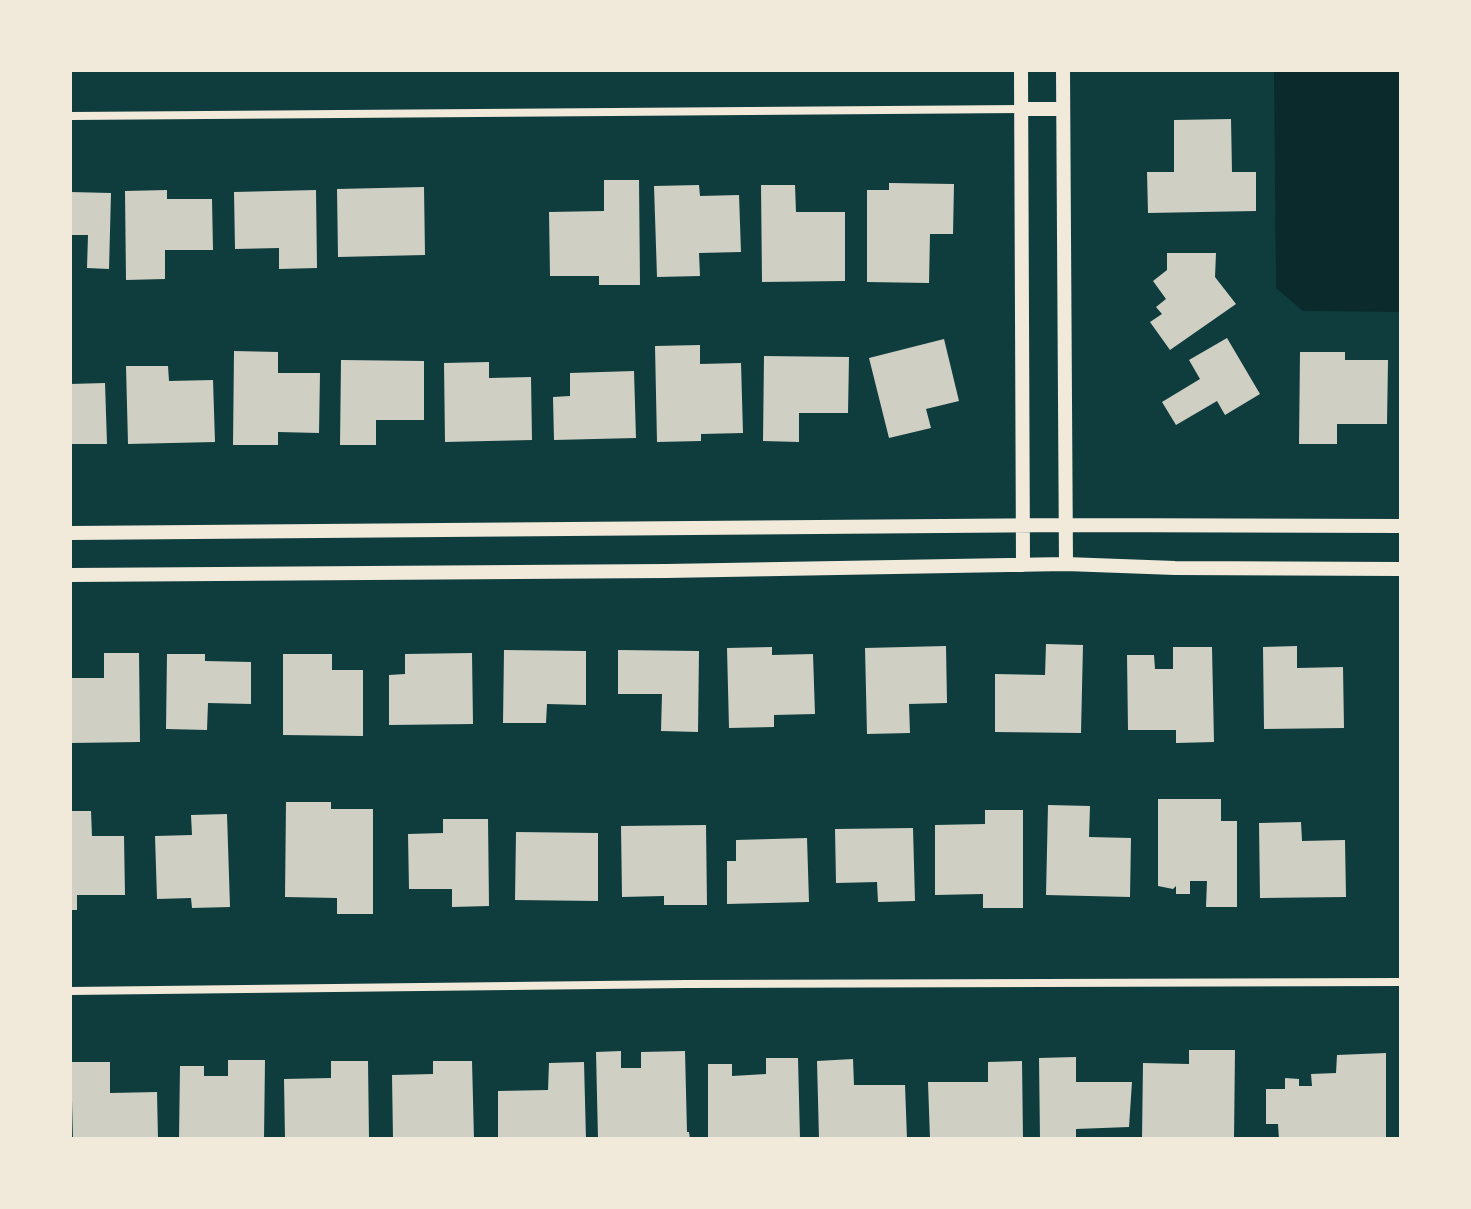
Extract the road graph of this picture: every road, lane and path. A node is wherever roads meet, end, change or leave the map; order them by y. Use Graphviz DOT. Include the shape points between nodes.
graph roads {
  1 [pos="1021,70"];
  2 [pos="1063,70"];
  3 [pos="1021,109"];
  4 [pos="1063,109"];
  5 [pos="70,116"];
  6 [pos="1067,525"];
  7 [pos="1022,526"];
  8 [pos="1401,526"];
  9 [pos="70,533"];
  10 [pos="1066,564"];
  11 [pos="1023,565"];
  12 [pos="1401,569"];
  13 [pos="70,575"];
  14 [pos="1401,982"];
  15 [pos="70,991"];
  1 -- 3 [label="street"];
  2 -- 4 [label="street"];
  3 -- 4 [label="street"];
  3 -- 5 [label="street"];
  3 -- 7 [label="street"];
  4 -- 6 [label="street"];
  6 -- 7 [label="street"];
  6 -- 8 [label="street"];
  6 -- 10 [label="street"];
  7 -- 9 [label="street"];
  7 -- 11 [label="street"];
  10 -- 11 [label="street"];
  10 -- 12 [label="street"];
  11 -- 13 [label="street"];
  14 -- 15 [label="street"];
}
